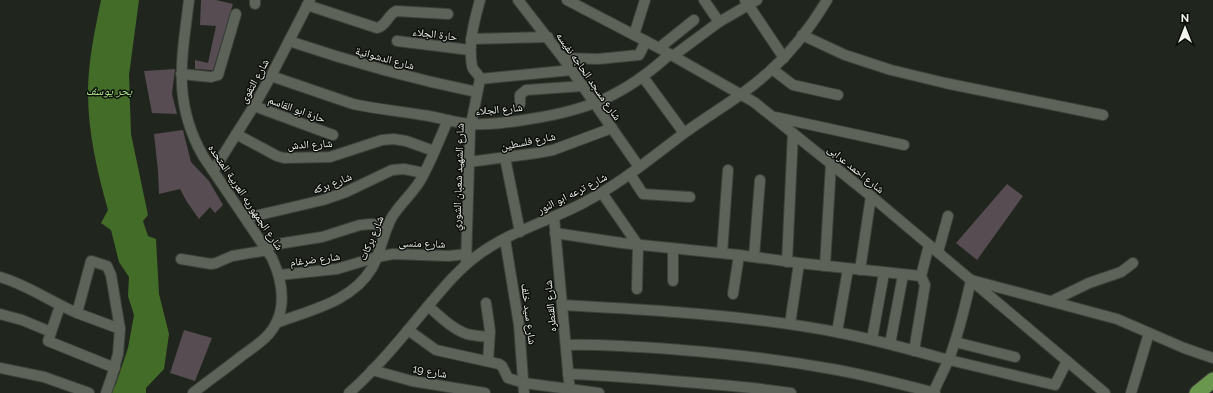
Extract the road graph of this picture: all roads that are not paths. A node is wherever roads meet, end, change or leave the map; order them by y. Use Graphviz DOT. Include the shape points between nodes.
graph roads {
  1 [pos="189,0"];
  2 [pos="480,0"];
  3 [pos="518,0"];
  4 [pos="567,0"];
  5 [pos="645,0"];
  6 [pos="704,0"];
  7 [pos="827,0"];
  8 [pos="750,2"];
  9 [pos="308,3"];
  10 [pos="236,14"];
  11 [pos="448,14"];
  12 [pos="694,20"];
  13 [pos="719,22"];
  14 [pos="634,35"];
  15 [pos="802,35"];
  16 [pos="548,38"];
  17 [pos="471,39"];
  18 [pos="289,41"];
  19 [pos="397,41"];
  20 [pos="646,41"];
  21 [pos="659,48"];
  22 [pos="470,50"];
  23 [pos="672,55"];
  24 [pos="563,58"];
  25 [pos="784,58"];
  26 [pos="572,70"];
  27 [pos="772,70"];
  28 [pos="181,74"];
  29 [pos="271,76"];
  30 [pos="643,77"];
  31 [pos="480,79"];
  32 [pos="583,86"];
  33 [pos="477,92"];
  34 [pos="740,94"];
  35 [pos="838,95"];
  36 [pos="520,104"];
  37 [pos="595,104"];
  38 [pos="254,106"];
  39 [pos="1103,115"];
  40 [pos="773,117"];
  41 [pos="448,120"];
  42 [pos="471,124"];
  43 [pos="612,128"];
  44 [pos="793,133"];
  45 [pos="236,134"];
  46 [pos="684,134"];
  47 [pos="333,135"];
  48 [pos="904,145"];
  49 [pos="434,151"];
  50 [pos="506,158"];
  51 [pos="470,162"];
  52 [pos="831,164"];
  53 [pos="639,167"];
  54 [pos="728,170"];
  55 [pos="213,171"];
  56 [pos="424,173"];
  57 [pos="630,174"];
  58 [pos="760,180"];
  59 [pos="602,193"];
  60 [pos="871,196"];
  61 [pos="690,197"];
  62 [pos="948,216"];
  63 [pos="554,217"];
  64 [pos="246,218"];
  65 [pos="388,226"];
  66 [pos="520,232"];
  67 [pos="555,233"];
  68 [pos="505,239"];
  69 [pos="638,245"];
  70 [pos="930,245"];
  71 [pos="266,248"];
  72 [pos="673,248"];
  73 [pos="938,252"];
  74 [pos="722,253"];
  75 [pos="739,255"];
  76 [pos="377,257"];
  77 [pos="754,257"];
  78 [pos="182,259"];
  79 [pos="467,259"];
  80 [pos="787,262"];
  81 [pos="799,263"];
  82 [pos="1133,263"];
  83 [pos="825,266"];
  84 [pos="848,269"];
  85 [pos="860,270"];
  86 [pos="884,273"];
  87 [pos="279,275"];
  88 [pos="903,275"];
  89 [pos="921,276"];
  90 [pos="0,277"];
  91 [pos="971,280"];
  92 [pos="673,282"];
  93 [pos="637,289"];
  94 [pos="733,294"];
  95 [pos="1052,301"];
  96 [pos="486,303"];
  97 [pos="562,305"];
  98 [pos="60,306"];
  99 [pos="428,306"];
  100 [pos="77,313"];
  101 [pos="0,314"];
  102 [pos="276,322"];
  103 [pos="790,324"];
  104 [pos="120,329"];
  105 [pos="408,330"];
  106 [pos="51,332"];
  107 [pos="837,332"];
  108 [pos="1149,333"];
  109 [pos="490,337"];
  110 [pos="872,339"];
  111 [pos="955,342"];
  112 [pos="890,344"];
  113 [pos="566,346"];
  114 [pos="914,351"];
  115 [pos="1015,357"];
  116 [pos="1213,358"];
  117 [pos="949,360"];
  118 [pos="488,361"];
  119 [pos="1067,361"];
  120 [pos="0,368"];
  121 [pos="115,368"];
  122 [pos="372,370"];
  123 [pos="568,374"];
  124 [pos="1213,380"];
  125 [pos="524,382"];
  126 [pos="570,391"];
  127 [pos="480,392"];
  128 [pos="90,393"];
  129 [pos="106,393"];
  130 [pos="193,393"];
  131 [pos="349,393"];
  132 [pos="524,393"];
  133 [pos="599,393"];
  134 [pos="792,393"];
  135 [pos="934,393"];
  136 [pos="1105,393"];
  137 [pos="1131,393"];
  138 [pos="1197,393"];
  1 -- 28 [label="street, شارع الجمهوريه العربية المتحده"];
  2 -- 17 [label="street"];
  3 -- 16 [label="street, شارع مسجد الحاجه نفيسه"];
  4 -- 14 [label="street, شارع احمد عرابى"];
  5 -- 14 [label="street"];
  6 -- 13 [label="street"];
  7 -- 15 [label="street, شارع ترعه ابو النور"];
  8 -- 13 [label="street, شارع الجلاء"];
  8 -- 25 [label="street"];
  9 -- 11 [label="street" via="377,28 383,26 396,11"];
  9 -- 18 [label="street, شارع التقوى"];
  10 -- 28 [label="street" via="218,75 211,77"];
  12 -- 21 [label="street"];
  13 -- 23 [label="street, شارع الجلاء"];
  14 -- 20 [label="street, شارع احمد عرابى"];
  15 -- 25 [label="street, شارع ترعه ابو النور"];
  15 -- 39 [label="street" via="845,55 891,70"];
  16 -- 17 [label="street"];
  16 -- 24 [label="street, شارع مسجد الحاجه نفيسه"];
  17 -- 22 [label="street"];
  18 -- 29 [label="street, شارع التقوى"];
  18 -- 33 [label="street, شارع الدشوانية" via="371,67"];
  19 -- 22 [label="street, حارة الجلاء"];
  20 -- 21 [label="street, شارع احمد عرابى"];
  20 -- 24 [label="street" via="639,55 598,59"];
  21 -- 23 [label="street, شارع احمد عرابى"];
  22 -- 31 [label="street" via="473,68"];
  23 -- 30 [label="street, شارع الجلاء"];
  23 -- 34 [label="street, شارع احمد عرابى"];
  24 -- 26 [label="street, شارع مسجد الحاجه نفيسه"];
  25 -- 27 [label="street, شارع ترعه ابو النور"];
  26 -- 31 [label="street"];
  26 -- 32 [label="street, شارع مسجد الحاجه نفيسه"];
  27 -- 34 [label="street, شارع ترعه ابو النور"];
  27 -- 35 [label="street" via="793,85"];
  28 -- 55 [label="street, شارع الجمهوريه العربية المتحده" via="182,99 188,122 197,145"];
  29 -- 38 [label="street, شارع التقوى"];
  29 -- 41 [label="street, شارع الجلاء" via="353,104"];
  30 -- 37 [label="street, شارع الجلاء"];
  30 -- 46 [label="street"];
  31 -- 33 [label="street, شارع الشهيد شعبان الشوري"];
  32 -- 36 [label="street" via="526,90 520,95"];
  32 -- 37 [label="street, شارع مسجد الحاجه نفيسه"];
  33 -- 42 [label="street, شارع الشهيد شعبان الشوري"];
  34 -- 40 [label="street, شارع احمد عرابى"];
  34 -- 46 [label="street, شارع ترعه ابو النور"];
  37 -- 42 [label="street, شارع الجلاء" via="547,116 492,124"];
  37 -- 43 [label="street, شارع مسجد الحاجه نفيسه"];
  38 -- 45 [label="street, شارع التقوى"];
  38 -- 47 [label="street, حارة ابو القاسم"];
  40 -- 44 [label="street, شارع احمد عرابى"];
  40 -- 48 [label="street"];
  41 -- 42 [label="street, شارع الجلاء"];
  41 -- 49 [label="street, شارع بركات"];
  42 -- 51 [label="street, شارع الشهيد شعبان الشوري"];
  43 -- 50 [label="street, شارع فلسطين" via="553,150"];
  43 -- 53 [label="street, شارع مسجد الحاجه نفيسه"];
  44 -- 52 [label="street, شارع احمد عرابى"];
  44 -- 80 [label="street"];
  45 -- 49 [label="street, شارع الدش" via="284,158 330,157 382,140 394,139"];
  45 -- 55 [label="street, شارع التقوى"];
  46 -- 53 [label="street, شارع ترعه ابو النور"];
  49 -- 56 [label="street, شارع بركات"];
  50 -- 51 [label="street, شارع فلسطين"];
  50 -- 66 [label="street"];
  51 -- 79 [label="street, شارع الشهيد شعبان الشوري"];
  52 -- 60 [label="street, شارع احمد عرابى"];
  52 -- 83 [label="street"];
  53 -- 57 [label="street, شارع ترعه ابو النور"];
  54 -- 74 [label="street"];
  55 -- 64 [label="street, شارع الجمهوريه العربية المتحده"];
  56 -- 64 [label="street, شارع بركه" via="404,169 392,170 323,200"];
  56 -- 65 [label="street, شارع بركات"];
  57 -- 59 [label="street, شارع ترعه ابو النور"];
  57 -- 61 [label="street" via="643,194"];
  58 -- 77 [label="street"];
  59 -- 63 [label="street, شارع ترعه ابو النور"];
  59 -- 69 [label="street"];
  60 -- 70 [label="street, شارع احمد عرابى"];
  60 -- 85 [label="street"];
  62 -- 73 [label="street"];
  63 -- 66 [label="street, شارع ترعه ابو النور"];
  63 -- 67 [label="street, شارع القنطره"];
  64 -- 71 [label="street, شارع الجمهوريه العربية المتحده"];
  65 -- 71 [label="street" via="360,225 322,237"];
  65 -- 76 [label="street, شارع بركات"];
  66 -- 68 [label="street, شارع ترعه ابو النور"];
  67 -- 69 [label="street"];
  67 -- 97 [label="street, شارع القنطره"];
  68 -- 79 [label="street, شارع ترعه ابو النور" via="479,255"];
  68 -- 125 [label="street, شارع سيد خلف" via="515,296"];
  69 -- 72 [label="street"];
  69 -- 93 [label="street"];
  70 -- 73 [label="street, شارع احمد عرابى"];
  70 -- 89 [label="street"];
  71 -- 78 [label="street" via="211,264"];
  71 -- 87 [label="street, شارع الجمهوريه العربية المتحده"];
  72 -- 74 [label="street"];
  72 -- 92 [label="street"];
  73 -- 91 [label="street, شارع احمد عرابى"];
  74 -- 75 [label="street"];
  75 -- 77 [label="street"];
  75 -- 94 [label="street"];
  76 -- 79 [label="street, شارع منسى" via="398,254"];
  76 -- 87 [label="street, شارع ضرغام" via="337,269"];
  76 -- 102 [label="street, شارع بركات" via="364,279 346,295"];
  77 -- 80 [label="street"];
  79 -- 99 [label="street, شارع ترعه ابو النور"];
  80 -- 81 [label="street"];
  81 -- 83 [label="street"];
  81 -- 103 [label="street"];
  82 -- 95 [label="street" via="1121,272 1089,283"];
  83 -- 84 [label="street"];
  84 -- 85 [label="street"];
  84 -- 107 [label="street"];
  85 -- 86 [label="street"];
  86 -- 88 [label="street"];
  86 -- 110 [label="street"];
  87 -- 102 [label="street, شارع الجمهوريه العربية المتحده" via="283,299"];
  88 -- 89 [label="street"];
  88 -- 112 [label="street"];
  89 -- 114 [label="street" via="925,285"];
  90 -- 98 [label="street" via="32,289"];
  91 -- 95 [label="street"];
  91 -- 111 [label="street"];
  91 -- 119 [label="street, شارع احمد عرابى"];
  95 -- 108 [label="street" via="1117,319"];
  96 -- 109 [label="street"];
  97 -- 103 [label="street" via="730,316"];
  97 -- 113 [label="street, شارع القنطره"];
  98 -- 100 [label="street"];
  98 -- 106 [label="street"];
  99 -- 105 [label="street, شارع ترعه ابو النور"];
  99 -- 109 [label="street" via="461,331"];
  100 -- 104 [label="street"];
  100 -- 104 [label="street" via="91,261 102,264 107,266 111,275"];
  101 -- 106 [label="street"];
  102 -- 130 [label="street, شارع الجمهوريه العربية المتحده" via="269,334 259,343"];
  103 -- 107 [label="street"];
  104 -- 121 [label="street"];
  105 -- 118 [label="street" via="436,350"];
  105 -- 122 [label="street, شارع ترعه ابو النور"];
  106 -- 121 [label="street" via="48,341"];
  107 -- 110 [label="street"];
  108 -- 116 [label="street"];
  108 -- 137 [label="street"];
  109 -- 118 [label="street"];
  110 -- 112 [label="street"];
  111 -- 115 [label="street"];
  111 -- 117 [label="street"];
  112 -- 114 [label="street"];
  113 -- 123 [label="street, شارع القنطره"];
  113 -- 135 [label="street" via="603,345 671,349 789,362 832,369"];
  114 -- 117 [label="street"];
  117 -- 119 [label="street" via="1055,384"];
  117 -- 135 [label="street"];
  118 -- 125 [label="street" via="501,365 508,378"];
  119 -- 136 [label="street, شارع احمد عرابى"];
  120 -- 128 [label="street" via="44,377"];
  121 -- 129 [label="street"];
  122 -- 127 [label="street, شارع 19" via="412,381"];
  122 -- 131 [label="street, شارع ترعه ابو النور"];
  123 -- 126 [label="street, شارع القنطره"];
  123 -- 134 [label="street" via="698,383"];
  124 -- 138 [label="highway"];
  125 -- 126 [label="street"];
  125 -- 132 [label="street, شارع سيد خلف"];
  126 -- 133 [label="street"];
}
